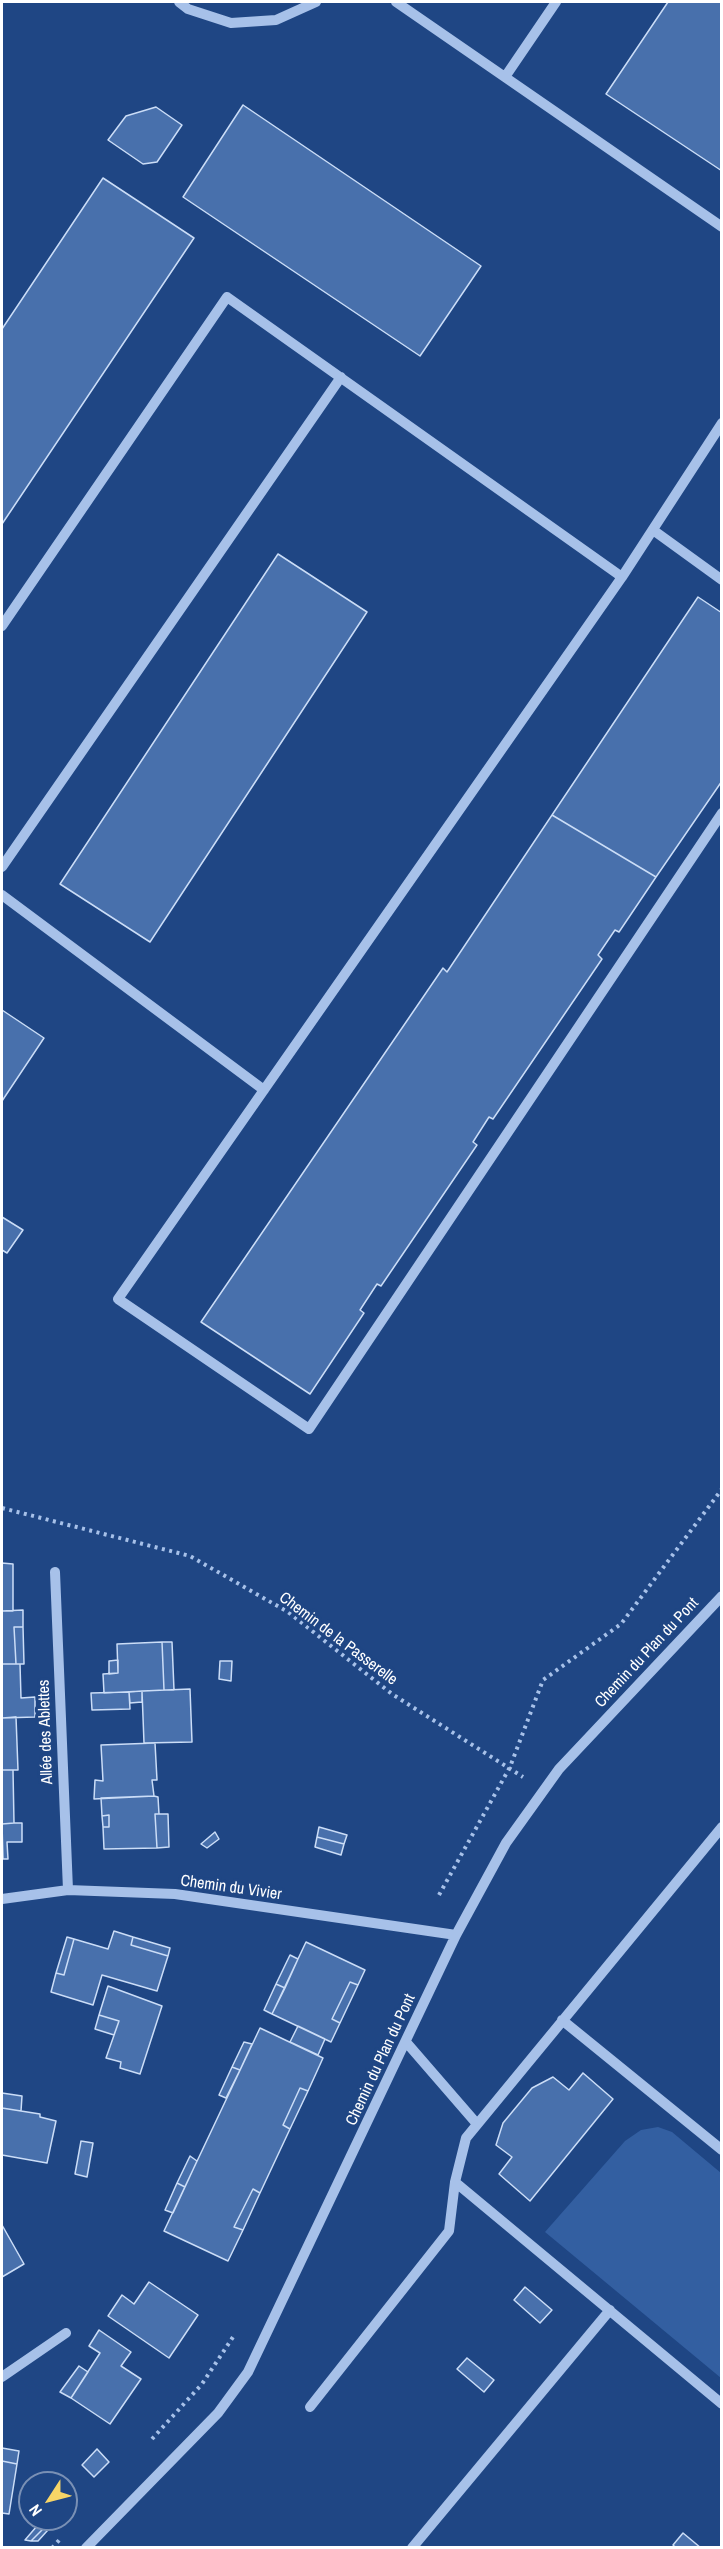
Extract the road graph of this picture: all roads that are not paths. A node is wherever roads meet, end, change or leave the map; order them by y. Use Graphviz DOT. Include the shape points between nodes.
graph roads {
  1 [pos="179,2"];
  2 [pos="316,2"];
  3 [pos="396,2"];
  4 [pos="556,2"];
  5 [pos="505,77"];
  6 [pos="722,227"];
  7 [pos="341,377"];
  8 [pos="722,423"];
  9 [pos="653,530"];
  10 [pos="622,577"];
  11 [pos="722,580"];
  12 [pos="2,626"];
  13 [pos="722,813"];
  14 [pos="2,867"];
  15 [pos="2,896"];
  16 [pos="264,1090"];
  17 [pos="55,1572"];
  18 [pos="722,1596"];
  19 [pos="722,1827"];
  20 [pos="68,1890"];
  21 [pos="2,1899"];
  22 [pos="456,1935"];
  23 [pos="562,2020"];
  24 [pos="406,2042"];
  25 [pos="477,2124"];
  26 [pos="722,2150"];
  27 [pos="455,2182"];
  28 [pos="610,2310"];
  29 [pos="66,2333"];
  30 [pos="2,2377"];
  31 [pos="722,2404"];
  32 [pos="310,2407"];
  33 [pos="86,2547"];
  34 [pos="412,2547"];
  1 -- 2 [label="street" via="188,9 231,23 276,20"];
  3 -- 5 [label="street"];
  4 -- 5 [label="street"];
  5 -- 6 [label="street"];
  7 -- 10 [label="street"];
  7 -- 12 [label="street" via="227,297"];
  7 -- 14 [label="street"];
  8 -- 9 [label="street"];
  9 -- 10 [label="street"];
  9 -- 11 [label="street"];
  10 -- 16 [label="street"];
  13 -- 16 [label="street" via="309,1429 118,1299"];
  15 -- 16 [label="street"];
  17 -- 20 [label="street, Allée des Ablettes"];
  18 -- 22 [label="street, Chemin du Plan du Pont" via="559,1769 506,1843"];
  19 -- 23 [label="street"];
  20 -- 21 [label="street, Chemin du Vivier"];
  20 -- 22 [label="street, Chemin du Vivier" via="175,1894"];
  22 -- 24 [label="street, Chemin du Plan du Pont"];
  23 -- 25 [label="street"];
  23 -- 26 [label="street"];
  24 -- 25 [label="street"];
  24 -- 33 [label="street, Chemin du Plan du Pont" via="248,2372 218,2414"];
  25 -- 27 [label="street" via="466,2138"];
  27 -- 28 [label="street"];
  27 -- 32 [label="street" via="449,2231"];
  28 -- 31 [label="street"];
  28 -- 34 [label="street"];
  29 -- 30 [label="street"];
}
